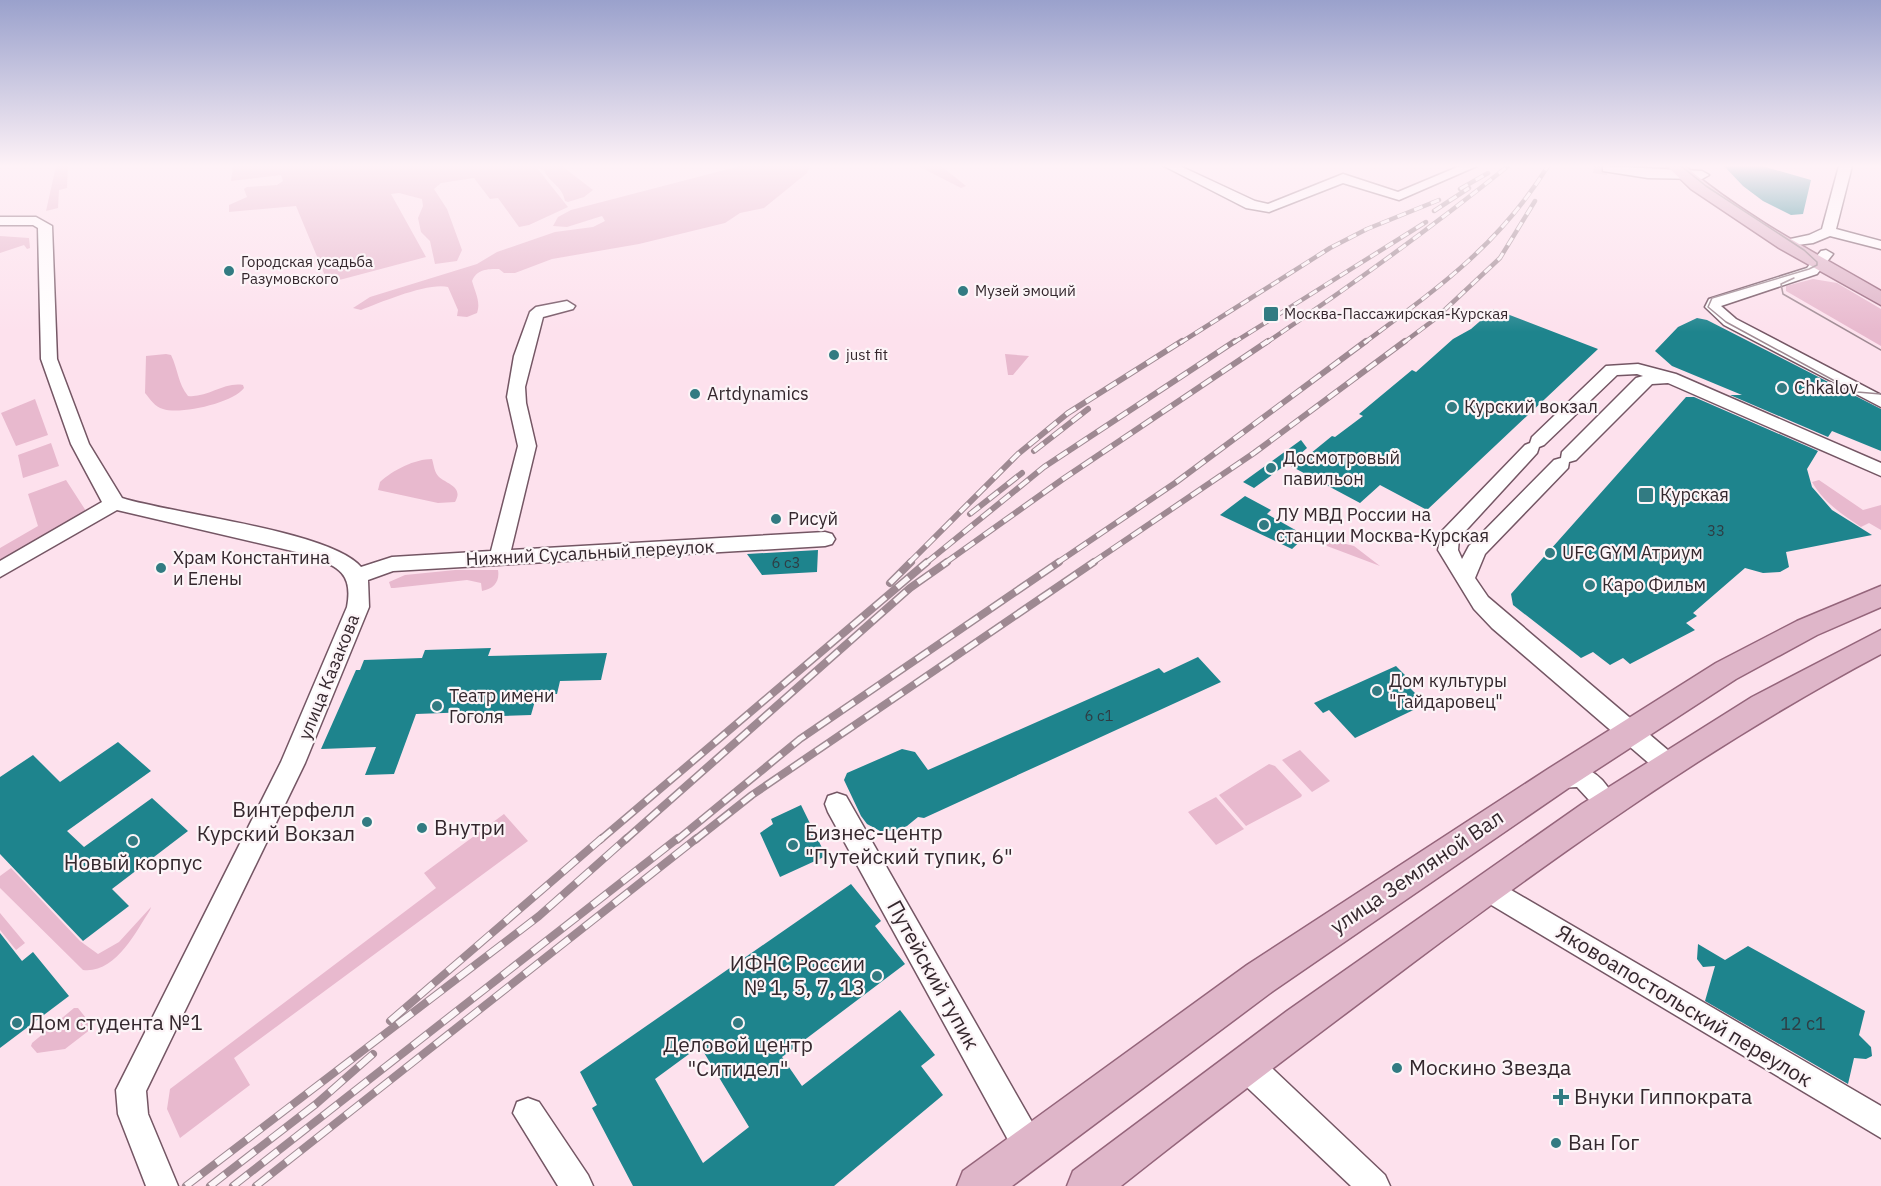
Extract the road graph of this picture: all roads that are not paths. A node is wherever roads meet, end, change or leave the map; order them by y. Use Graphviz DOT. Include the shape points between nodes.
graph roads {
  1 [pos="37,221"];
  2 [pos="1755,221"];
  3 [pos="1772,221"];
  4 [pos="1831,221"];
  5 [pos="1828,231"];
  6 [pos="1805,241"];
  7 [pos="1786,244"];
  8 [pos="1881,245"];
  9 [pos="1823,259"];
  10 [pos="1881,286"];
  11 [pos="1881,299"];
  12 [pos="567,306"];
  13 [pos="1670,378"];
  14 [pos="1881,402"];
  15 [pos="1881,470"];
  16 [pos="115,503"];
  17 [pos="825,539"];
  18 [pos="499,559"];
  19 [pos="0,570"];
  20 [pos="356,576"];
  21 [pos="1465,577"];
  22 [pos="1881,596"];
  23 [pos="1881,641"];
  24 [pos="1629,732"];
  25 [pos="1667,764"];
  26 [pos="1559,778"];
  27 [pos="837,804"];
  28 [pos="1598,811"];
  29 [pos="1487,888"];
  30 [pos="1245,1064"];
  31 [pos="528,1113"];
  32 [pos="1881,1123"];
  33 [pos="1029,1147"];
  34 [pos="162,1186"];
  35 [pos="577,1186"];
  36 [pos="978,1186"];
  37 [pos="1088,1186"];
  38 [pos="1374,1186"];
  1 -- 16 [label="street" via="45,226 49,359 92,471"];
  2 -- 7 [label="main road"];
  3 -- 6 [label="main road"];
  4 -- 5 [label="street"];
  5 -- 6 [label="street"];
  5 -- 8 [label="street"];
  6 -- 7 [label="street"];
  6 -- 9 [label="main road"];
  7 -- 9 [label="main road"];
  9 -- 10 [label="main road"];
  9 -- 11 [label="main road"];
  9 -- 14 [label="street" via="1812,271 1720,299 1713,307 1730,322"];
  12 -- 18 [label="street" via="536,315 516,376 516,399 527,446"];
  13 -- 15 [label="street"];
  13 -- 21 [label="street" via="1642,382 1476,551"];
  13 -- 21 [label="street" via="1638,369 1612,370 1534,445 1449,536 1448,550"];
  16 -- 19 [label="street"];
  16 -- 20 [label="street" via="321,550 345,563"];
  17 -- 18 [label="street, Нижний Сусальный переулок"];
  18 -- 20 [label="street, Нижний Сусальный переулок" via="392,564"];
  20 -- 34 [label="street, улица Казакова" via="360,586 358,607 298,753 131,1090 133,1114"];
  21 -- 24 [label="street" via="1481,603 1500,622"];
  22 -- 24 [label="main road, улица Земляной Вал" via="1807,628 1726,671"];
  23 -- 25 [label="main road" via="1749,711"];
  24 -- 25 [label="street"];
  24 -- 26 [label="main road, улица Земляной Вал"];
  25 -- 28 [label="main road"];
  26 -- 28 [label="street" via="1581,778 1596,787 1603,801"];
  26 -- 33 [label="main road, улица Земляной Вал" via="1260,978"];
  27 -- 33 [label="street, Путейский тупик"];
  28 -- 29 [label="main road"];
  29 -- 30 [label="main road"];
  29 -- 32 [label="street, Яковоапостольский переулок"];
  30 -- 37 [label="main road"];
  30 -- 38 [label="street"];
  31 -- 35 [label="street"];
  33 -- 36 [label="main road, улица Земляной Вал"];
}
